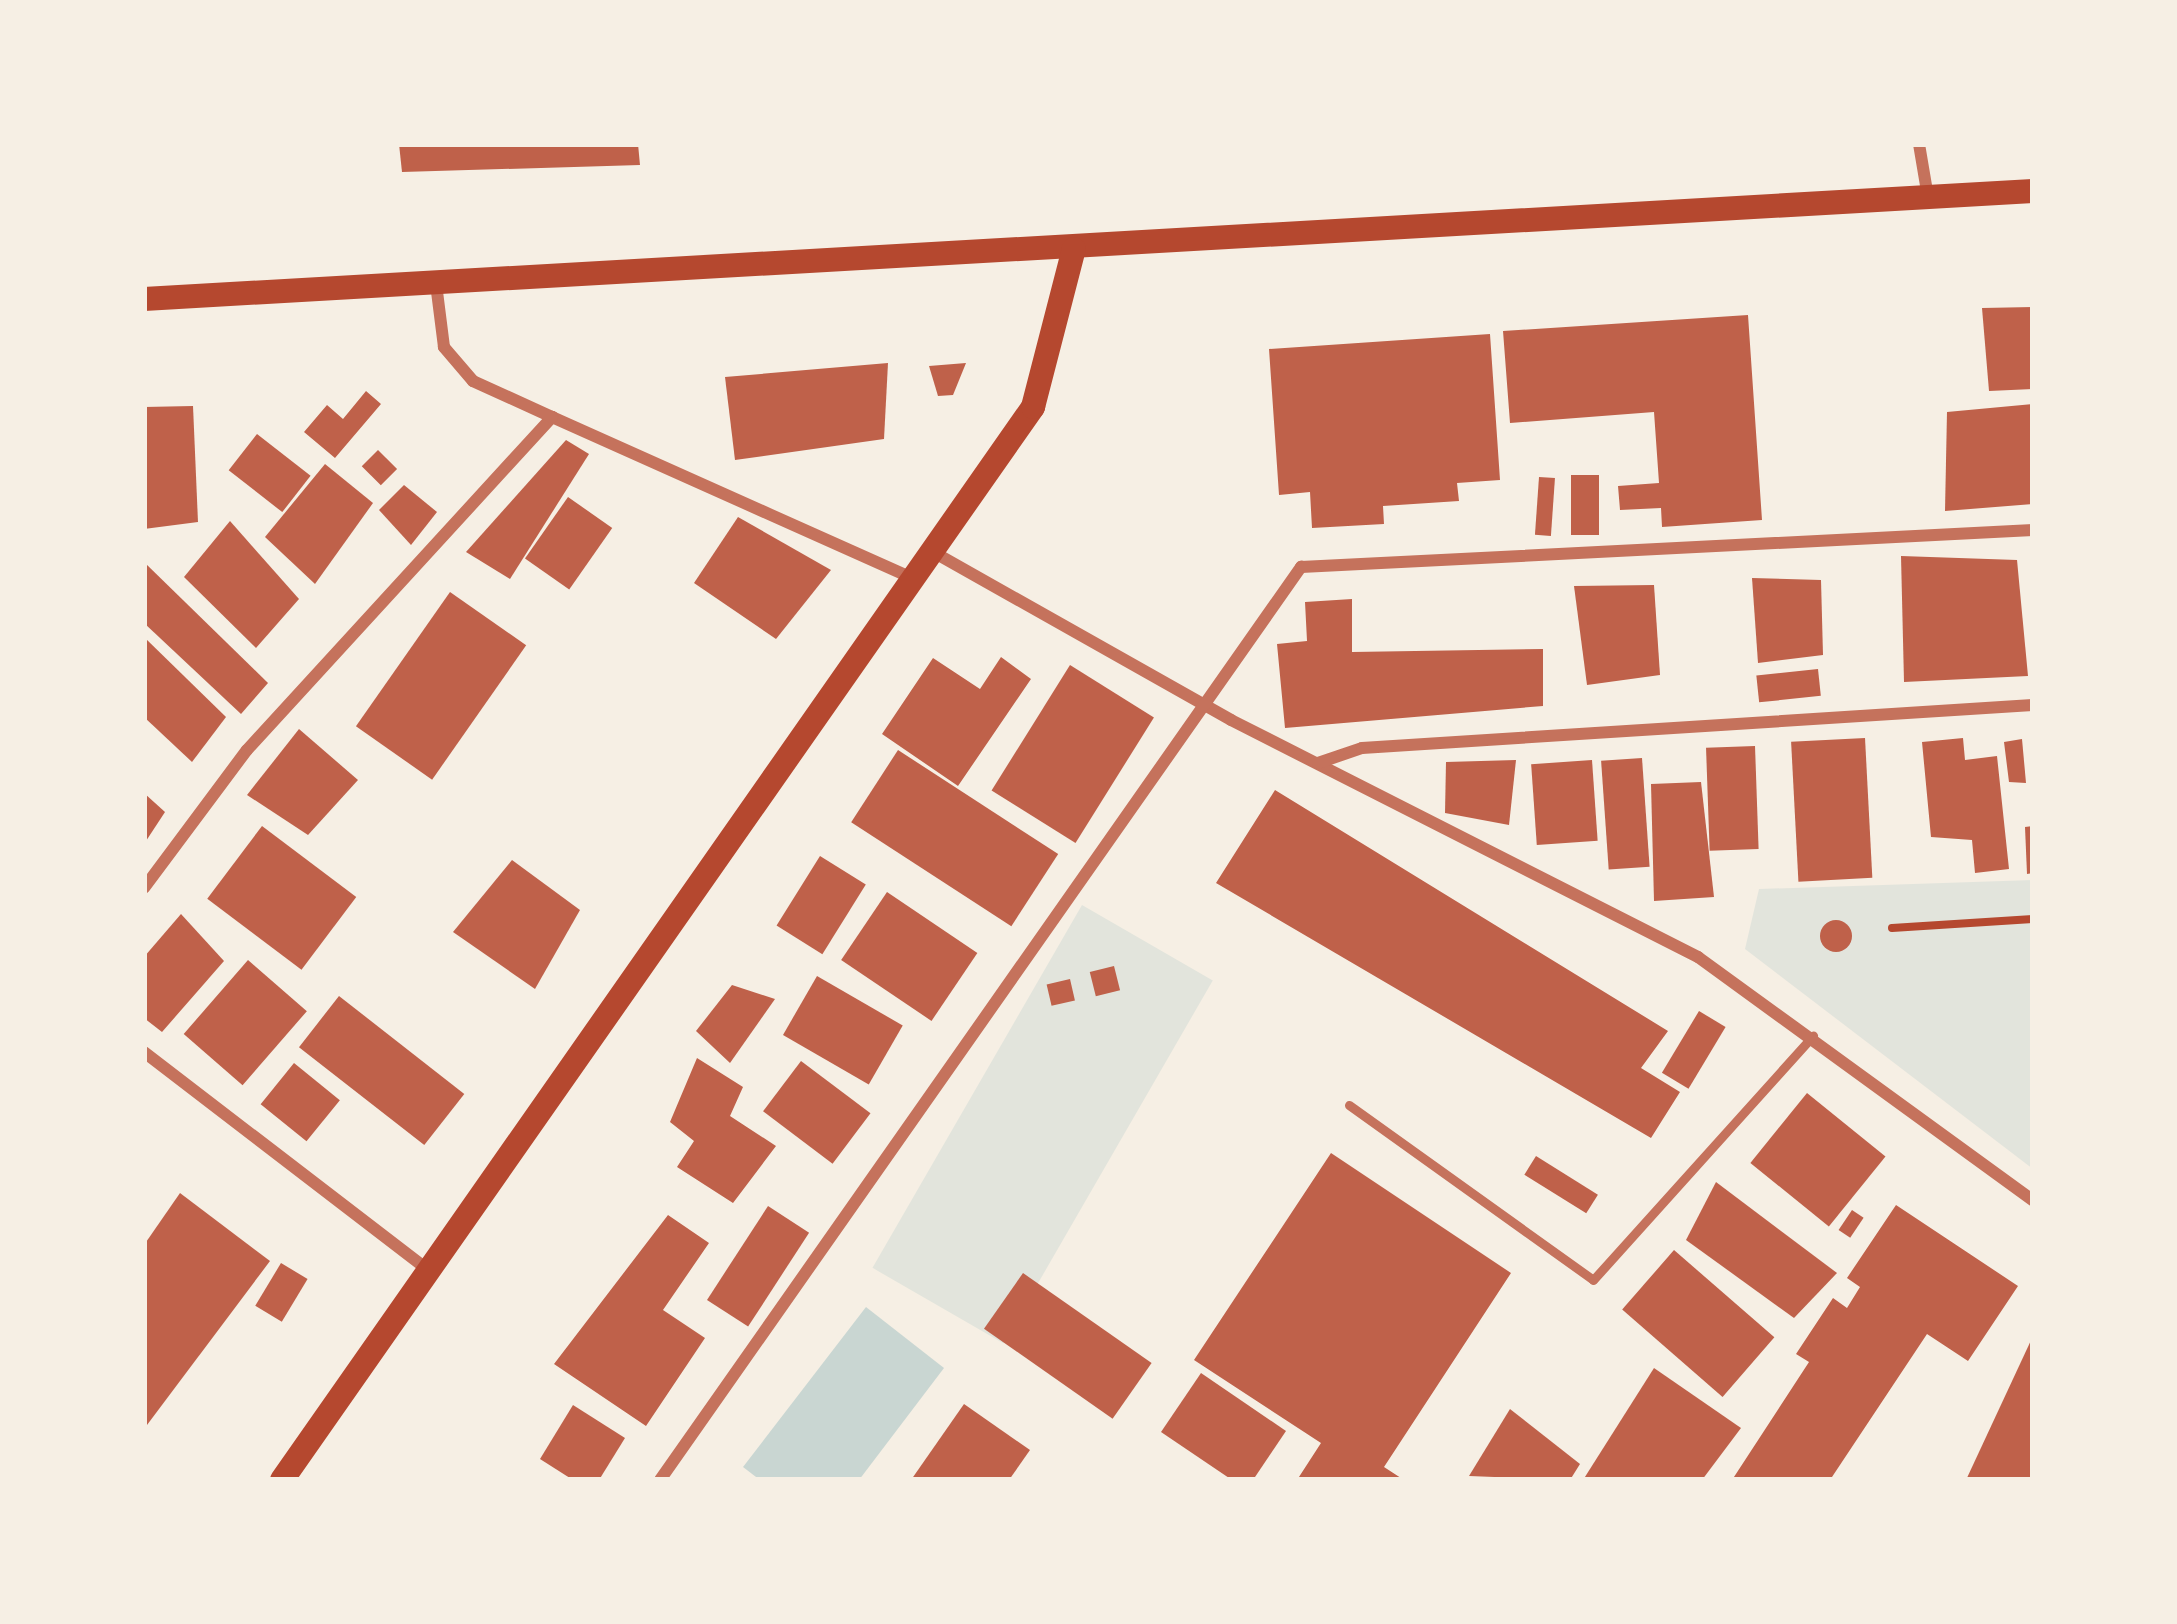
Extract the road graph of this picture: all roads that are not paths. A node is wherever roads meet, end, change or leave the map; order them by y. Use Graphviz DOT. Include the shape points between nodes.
graph roads {
  1 [pos="1919,144"];
  2 [pos="2033,191"];
  3 [pos="1928,197"];
  4 [pos="1074,249"];
  5 [pos="436,284"];
  6 [pos="144,299"];
  7 [pos="552,417"];
  8 [pos="2033,530"];
  9 [pos="935,553"];
  10 [pos="917,580"];
  11 [pos="1202,702"];
  12 [pos="2033,705"];
  13 [pos="1317,763"];
  14 [pos="144,887"];
  15 [pos="1813,1036"];
  16 [pos="144,1052"];
  17 [pos="1348,1105"];
  18 [pos="2033,1200"];
  19 [pos="429,1271"];
  20 [pos="282,1480"];
  21 [pos="660,1480"];
  1 -- 3 [label="street"];
  2 -- 3 [label="main road"];
  3 -- 4 [label="main road"];
  4 -- 5 [label="main road"];
  4 -- 9 [label="main road" via="1033,407"];
  5 -- 6 [label="main road"];
  5 -- 7 [label="street" via="444,347 473,381"];
  7 -- 10 [label="street"];
  7 -- 14 [label="street" via="247,750"];
  8 -- 11 [label="street" via="1301,567"];
  9 -- 10 [label="main road"];
  9 -- 11 [label="street"];
  10 -- 19 [label="main road"];
  11 -- 13 [label="street"];
  11 -- 21 [label="street"];
  12 -- 13 [label="street" via="1362,748"];
  13 -- 15 [label="street" via="1698,957"];
  15 -- 17 [label="lane" via="1593,1280"];
  15 -- 18 [label="street"];
  16 -- 19 [label="street"];
  19 -- 20 [label="main road"];
}
